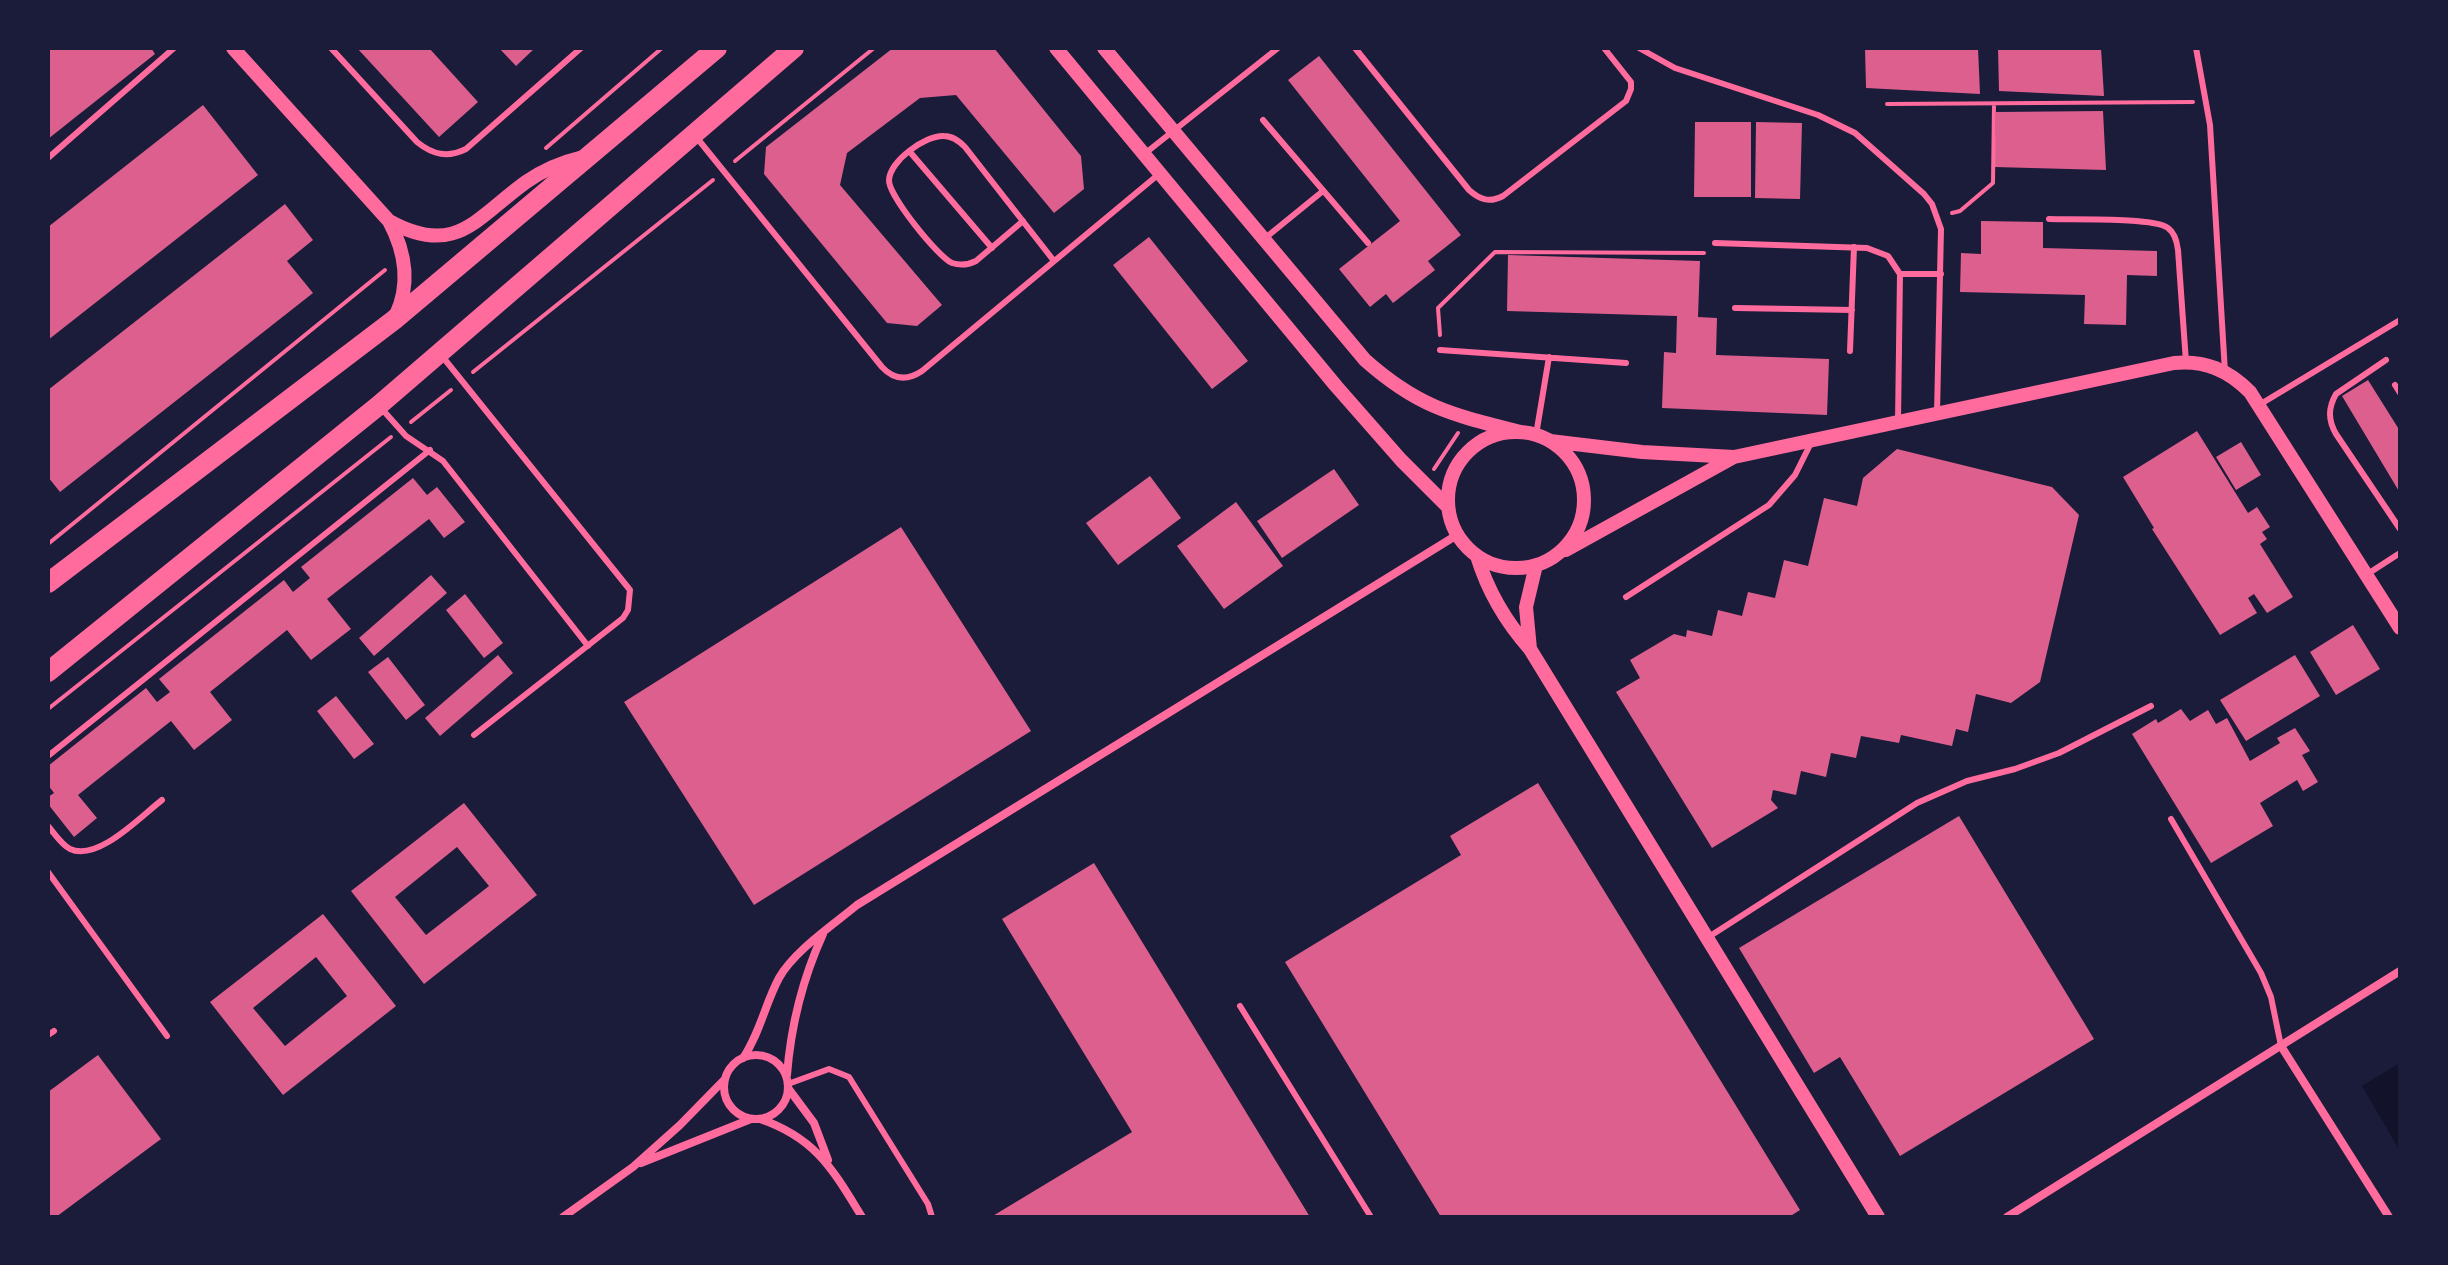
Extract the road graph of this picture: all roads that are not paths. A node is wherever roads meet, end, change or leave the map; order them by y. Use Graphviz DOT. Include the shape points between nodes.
graph roads {
  1 [pos="174,48"];
  2 [pos="233,48"];
  3 [pos="331,48"];
  4 [pos="581,48"];
  5 [pos="717,48"];
  6 [pos="794,48"];
  7 [pos="1056,48"];
  8 [pos="1104,48"];
  9 [pos="1278,48"];
  10 [pos="1355,48"];
  11 [pos="1604,48"];
  12 [pos="1639,48"];
  13 [pos="2196,48"];
  14 [pos="1263,120"];
  15 [pos="1173,131"];
  16 [pos="694,134"];
  17 [pos="910,152"];
  18 [pos="1143,155"];
  19 [pos="589,156"];
  20 [pos="48,158"];
  21 [pos="1159,174"];
  22 [pos="1323,191"];
  23 [pos="2049,219"];
  24 [pos="389,221"];
  25 [pos="1023,221"];
  26 [pos="1264,239"];
  27 [pos="1368,243"];
  28 [pos="1715,243"];
  29 [pos="1854,247"];
  30 [pos="992,248"];
  31 [pos="1054,261"];
  32 [pos="1900,274"];
  33 [pos="1941,274"];
  34 [pos="1735,308"];
  35 [pos="1852,310"];
  36 [pos="394,320"];
  37 [pos="2400,320"];
  38 [pos="1440,350"];
  39 [pos="1850,351"];
  40 [pos="439,353"];
  41 [pos="1549,357"];
  42 [pos="2386,360"];
  43 [pos="2186,362"];
  44 [pos="1626,363"];
  45 [pos="2225,372"];
  46 [pos="2395,385"];
  47 [pos="2400,393"];
  48 [pos="2259,405"];
  49 [pos="378,406"];
  50 [pos="1937,413"];
  51 [pos="1898,422"];
  52 [pos="1536,436"];
  53 [pos="1813,440"];
  54 [pos="430,450"];
  55 [pos="1734,457"];
  56 [pos="1448,507"];
  57 [pos="2400,508"];
  58 [pos="2390,514"];
  59 [pos="2400,529"];
  60 [pos="1457,535"];
  61 [pos="2400,553"];
  62 [pos="1477,556"];
  63 [pos="1555,556"];
  64 [pos="1536,565"];
  65 [pos="2366,575"];
  66 [pos="48,583"];
  67 [pos="1626,597"];
  68 [pos="2400,628"];
  69 [pos="588,646"];
  70 [pos="1530,649"];
  71 [pos="48,672"];
  72 [pos="2151,706"];
  73 [pos="474,735"];
  74 [pos="48,755"];
  75 [pos="162,800"];
  76 [pos="2171,819"];
  77 [pos="48,826"];
  78 [pos="48,872"];
  79 [pos="824,933"];
  80 [pos="1707,938"];
  81 [pos="2400,971"];
  82 [pos="1240,1006"];
  83 [pos="167,1036"];
  84 [pos="2281,1046"];
  85 [pos="743,1058"];
  86 [pos="725,1079"];
  87 [pos="787,1083"];
  88 [pos="756,1119"];
  89 [pos="829,1165"];
  90 [pos="633,1167"];
  91 [pos="563,1217"];
  92 [pos="862,1217"];
  93 [pos="932,1217"];
  94 [pos="1371,1217"];
  95 [pos="1878,1217"];
  96 [pos="2007,1217"];
  97 [pos="2389,1217"];
  1 -- 20 [label="lane"];
  2 -- 24 [label="street"];
  3 -- 4 [label="lane" via="417,142 446,155 466,149"];
  5 -- 19 [label="main road"];
  6 -- 16 [label="main road"];
  7 -- 18 [label="street"];
  8 -- 15 [label="street"];
  9 -- 15 [label="lane"];
  10 -- 11 [label="lane" via="1469,190 1489,200 1503,196 1626,101 1631,82"];
  12 -- 33 [label="lane" via="1675,68 1837,123 1871,146 1924,194 1938,216"];
  13 -- 45 [label="lane" via="2207,102"];
  14 -- 22 [label="lane"];
  15 -- 18 [label="lane"];
  15 -- 26 [label="street"];
  16 -- 31 [label="lane" via="882,367 897,378 922,371"];
  16 -- 40 [label="main road"];
  17 -- 25 [label="lane" via="936,136 959,141"];
  17 -- 30 [label="lane"];
  17 -- 30 [label="lane" via="891,171 889,186 939,253 952,263 969,265"];
  18 -- 21 [label="street"];
  19 -- 24 [label="street" via="539,173 476,224 456,233 421,235"];
  19 -- 36 [label="main road"];
  21 -- 31 [label="lane"];
  21 -- 56 [label="street" via="1336,386"];
  22 -- 26 [label="lane"];
  22 -- 27 [label="lane"];
  23 -- 43 [label="lane" via="2151,222 2173,233"];
  24 -- 36 [label="street" via="404,259 405,290"];
  25 -- 30 [label="lane"];
  25 -- 31 [label="lane"];
  26 -- 52 [label="street" via="1388,381 1413,398 1464,418"];
  28 -- 29 [label="lane"];
  29 -- 32 [label="lane" via="1878,250"];
  29 -- 35 [label="lane"];
  32 -- 33 [label="lane"];
  32 -- 51 [label="lane"];
  33 -- 50 [label="lane"];
  34 -- 35 [label="lane"];
  35 -- 39 [label="lane"];
  36 -- 66 [label="main road"];
  37 -- 48 [label="lane"];
  38 -- 41 [label="lane"];
  40 -- 49 [label="main road"];
  40 -- 69 [label="lane" via="630,590 623,618"];
  41 -- 44 [label="lane"];
  41 -- 52 [label="lane"];
  42 -- 58 [label="lane" via="2336,394 2330,419"];
  43 -- 45 [label="street"];
  43 -- 50 [label="street"];
  45 -- 48 [label="street" via="2239,380"];
  46 -- 47 [label="lane"];
  48 -- 65 [label="street"];
  49 -- 54 [label="lane" via="400,430"];
  49 -- 71 [label="main road"];
  50 -- 51 [label="street"];
  51 -- 53 [label="street"];
  52 -- 55 [label="street" via="1642,452"];
  52 -- 56 [label="street" via="1492,437 1467,452 1448,487"];
  52 -- 63 [label="street" via="1568,456 1584,497 1581,519"];
  53 -- 55 [label="street"];
  53 -- 67 [label="lane" via="1795,475 1769,505"];
  54 -- 69 [label="lane"];
  54 -- 74 [label="lane"];
  55 -- 63 [label="street"];
  56 -- 60 [label="street"];
  57 -- 58 [label="lane"];
  58 -- 59 [label="lane"];
  60 -- 62 [label="street"];
  60 -- 79 [label="street" via="884,886"];
  61 -- 65 [label="lane"];
  62 -- 64 [label="street" via="1496,565"];
  62 -- 70 [label="street" via="1492,597"];
  63 -- 64 [label="street"];
  64 -- 70 [label="street" via="1526,607"];
  65 -- 68 [label="street"];
  69 -- 73 [label="lane"];
  70 -- 80 [label="street"];
  72 -- 80 [label="lane" via="2059,753 1967,781 1917,803"];
  75 -- 77 [label="lane" via="88,852 70,849"];
  76 -- 84 [label="lane" via="2261,973"];
  78 -- 83 [label="lane"];
  79 -- 85 [label="street" via="780,977"];
  79 -- 87 [label="street" via="797,1003"];
  80 -- 95 [label="street"];
  81 -- 84 [label="street"];
  82 -- 94 [label="lane"];
  84 -- 96 [label="street"];
  84 -- 97 [label="street"];
  85 -- 86 [label="street"];
  85 -- 87 [label="street" via="774,1061"];
  86 -- 88 [label="street" via="726,1100 741,1116"];
  86 -- 90 [label="street"];
  87 -- 88 [label="street" via="780,1109"];
  87 -- 89 [label="street" via="814,1123"];
  87 -- 93 [label="lane" via="829,1069 849,1077"];
  88 -- 89 [label="street" via="791,1132"];
  88 -- 90 [label="street"];
  89 -- 92 [label="street"];
  90 -- 91 [label="street"];
}
